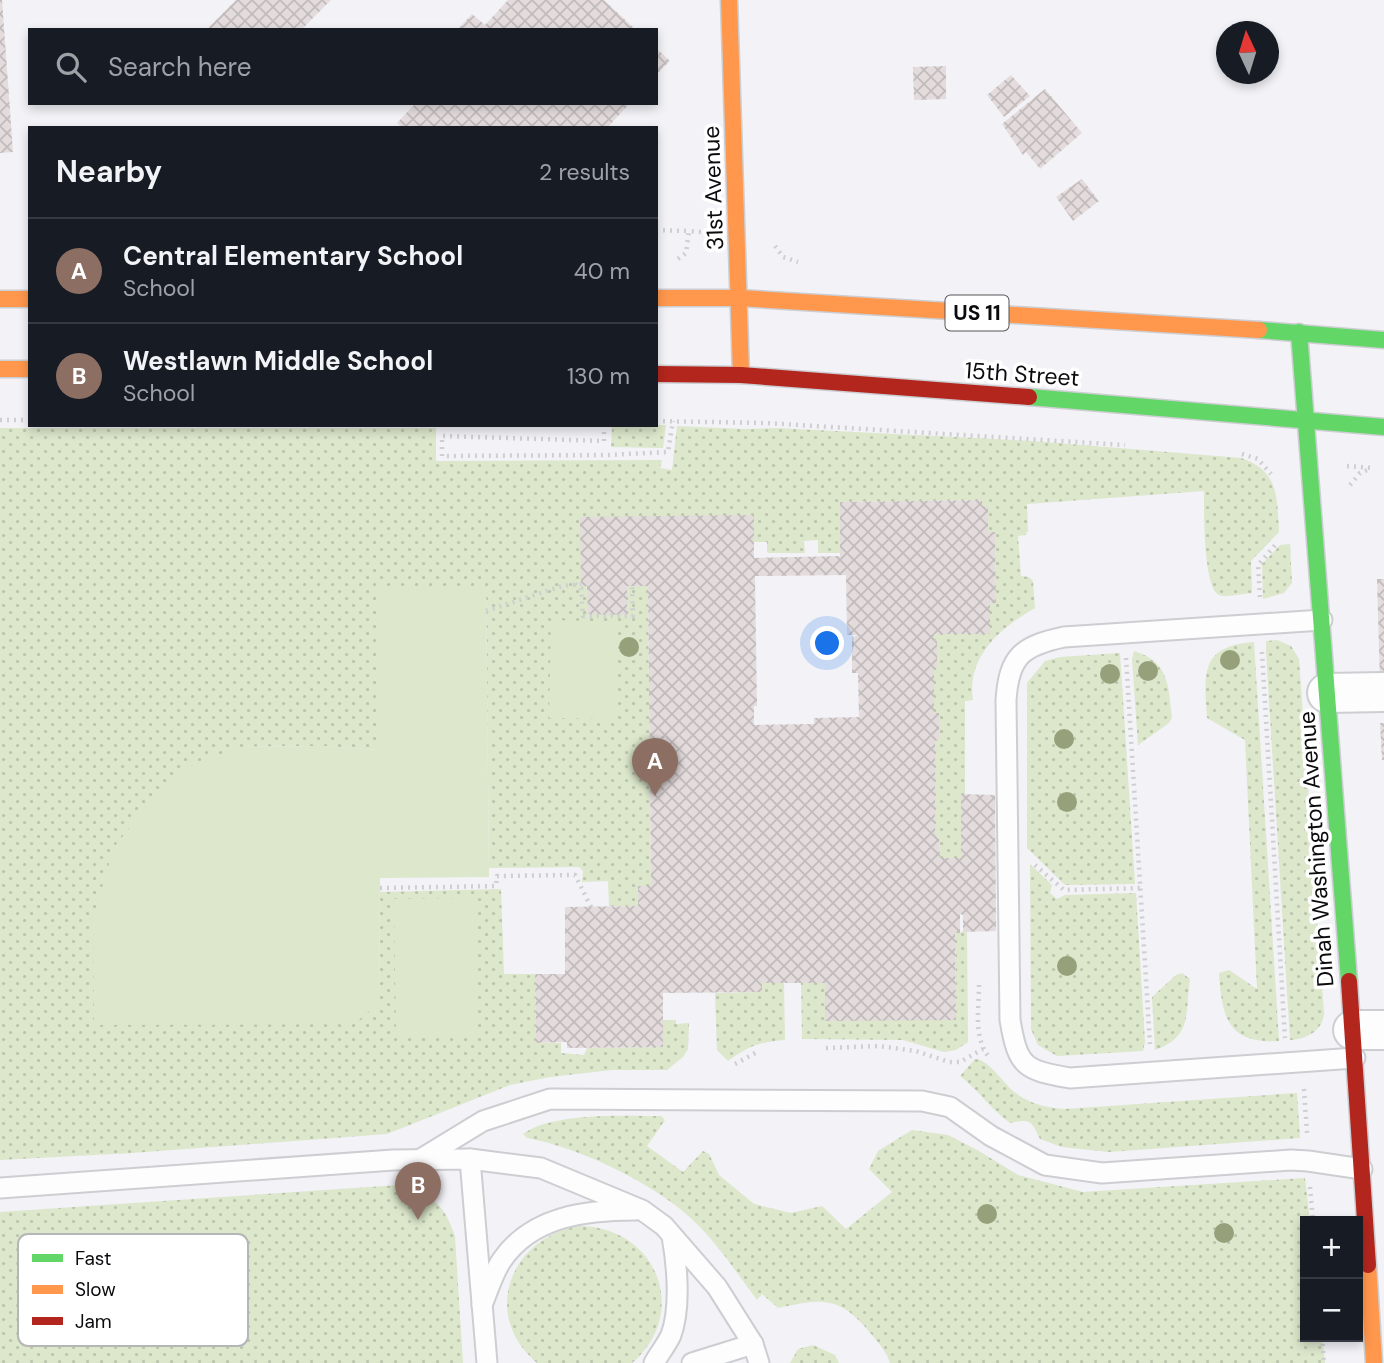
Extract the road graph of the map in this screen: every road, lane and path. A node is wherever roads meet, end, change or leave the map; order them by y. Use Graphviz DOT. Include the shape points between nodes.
graph roads {
  1 [pos="729,0"];
  2 [pos="658,230"];
  3 [pos="690,231"];
  4 [pos="737,233"];
  5 [pos="669,260"];
  6 [pos="803,263"];
  7 [pos="658,298"];
  8 [pos="739,298"];
  9 [pos="0,299"];
  10 [pos="28,299"];
  11 [pos="1298,332"];
  12 [pos="1384,340"];
  13 [pos="0,369"];
  14 [pos="28,369"];
  15 [pos="658,374"];
  16 [pos="741,375"];
  17 [pos="1306,419"];
  18 [pos="0,420"];
  19 [pos="28,420"];
  20 [pos="658,421"];
  21 [pos="673,421"];
  22 [pos="604,427"];
  23 [pos="1384,427"];
  24 [pos="1134,446"];
  25 [pos="1237,453"];
  26 [pos="1383,465"];
  27 [pos="1275,480"];
  28 [pos="1346,491"];
  29 [pos="1285,535"];
  30 [pos="632,586"];
  31 [pos="1260,596"];
  32 [pos="1247,597"];
  33 [pos="486,611"];
  34 [pos="1322,620"];
  35 [pos="1260,623"];
  36 [pos="1125,633"];
  37 [pos="1384,692"];
  38 [pos="1327,693"];
  39 [pos="1008,859"];
  40 [pos="380,888"];
  41 [pos="1140,888"];
  42 [pos="591,906"];
  43 [pos="979,982"];
  44 [pos="1364,1039"];
  45 [pos="826,1048"];
  46 [pos="983,1049"];
  47 [pos="759,1051"];
  48 [pos="1288,1063"];
  49 [pos="735,1064"];
  50 [pos="996,1066"];
  51 [pos="1152,1072"];
  52 [pos="470,1159"];
  53 [pos="419,1160"];
  54 [pos="1308,1161"];
  55 [pos="1362,1169"];
  56 [pos="0,1188"];
  57 [pos="642,1210"];
  58 [pos="1313,1216"];
  59 [pos="672,1235"];
  60 [pos="482,1306"];
  61 [pos="484,1331"];
  62 [pos="1322,1342"];
  63 [pos="753,1344"];
  64 [pos="487,1363"];
  65 [pos="495,1363"];
  66 [pos="654,1363"];
  67 [pos="692,1363"];
  68 [pos="759,1363"];
  69 [pos="1324,1363"];
  70 [pos="1374,1363"];
  1 -- 4 [label="main road, 31st Avenue"];
  2 -- 3 [label="path"];
  3 -- 4 [label="path"];
  3 -- 5 [label="path" via="685,253 678,260"];
  4 -- 6 [label="path" via="769,233 783,257"];
  4 -- 8 [label="main road, 31st Avenue"];
  7 -- 8 [label="main road, US 11"];
  8 -- 11 [label="main road, US 11"];
  8 -- 16 [label="main road, 31st Avenue"];
  9 -- 10 [label="main road"];
  11 -- 12 [label="main road, US 11"];
  11 -- 17 [label="main road, Dinah Washington Avenue"];
  13 -- 14 [label="main road"];
  15 -- 16 [label="main road, 15th Street"];
  16 -- 17 [label="main road, 15th Street"];
  17 -- 23 [label="main road, 15th Street"];
  17 -- 34 [label="main road, Dinah Washington Avenue"];
  18 -- 19 [label="path"];
  20 -- 21 [label="path"];
  21 -- 22 [label="path" via="668,452 442,456 442,436 604,442"];
  21 -- 24 [label="path"];
  25 -- 27 [label="path" via="1258,459"];
  26 -- 28 [label="path" via="1360,473"];
  29 -- 31 [label="path" via="1258,565"];
  30 -- 33 [label="path" via="633,617 583,616 578,584"];
  31 -- 32 [label="path"];
  31 -- 35 [label="path"];
  34 -- 35 [label="lane"];
  34 -- 38 [label="main road, Dinah Washington Avenue"];
  35 -- 36 [label="lane"];
  35 -- 48 [label="path"];
  36 -- 39 [label="lane" via="1039,642 1012,665 1006,700"];
  36 -- 41 [label="path"];
  37 -- 38 [label="street"];
  38 -- 44 [label="main road, Dinah Washington Avenue"];
  39 -- 41 [label="path" via="1028,858 1063,890"];
  39 -- 51 [label="lane" via="1010,1020 1023,1063 1042,1073 1070,1078"];
  40 -- 42 [label="path" via="496,886 497,876 575,875"];
  41 -- 51 [label="path"];
  43 -- 46 [label="path"];
  44 -- 48 [label="lane"];
  44 -- 55 [label="main road, Dinah Washington Avenue"];
  45 -- 46 [label="path" via="891,1048 949,1062 960,1062"];
  46 -- 50 [label="path"];
  47 -- 49 [label="path"];
  48 -- 51 [label="lane"];
  48 -- 54 [label="path" via="1290,1088 1303,1085"];
  52 -- 53 [label="lane"];
  52 -- 57 [label="lane" via="541,1168"];
  52 -- 60 [label="lane"];
  53 -- 54 [label="lane" via="483,1121 550,1099 922,1101 950,1107 1045,1165 1102,1173"];
  53 -- 56 [label="lane"];
  54 -- 55 [label="lane"];
  54 -- 58 [label="path"];
  55 -- 70 [label="main road, Dinah Washington Avenue"];
  57 -- 59 [label="lane"];
  57 -- 60 [label="lane" via="594,1210 553,1221 525,1235 502,1261"];
  59 -- 63 [label="lane" via="717,1287"];
  59 -- 66 [label="lane" via="676,1301 671,1334"];
  60 -- 61 [label="lane"];
  61 -- 64 [label="lane"];
  61 -- 65 [label="lane"];
  62 -- 69 [label="path"];
  63 -- 67 [label="lane"];
  63 -- 68 [label="lane"];
}
